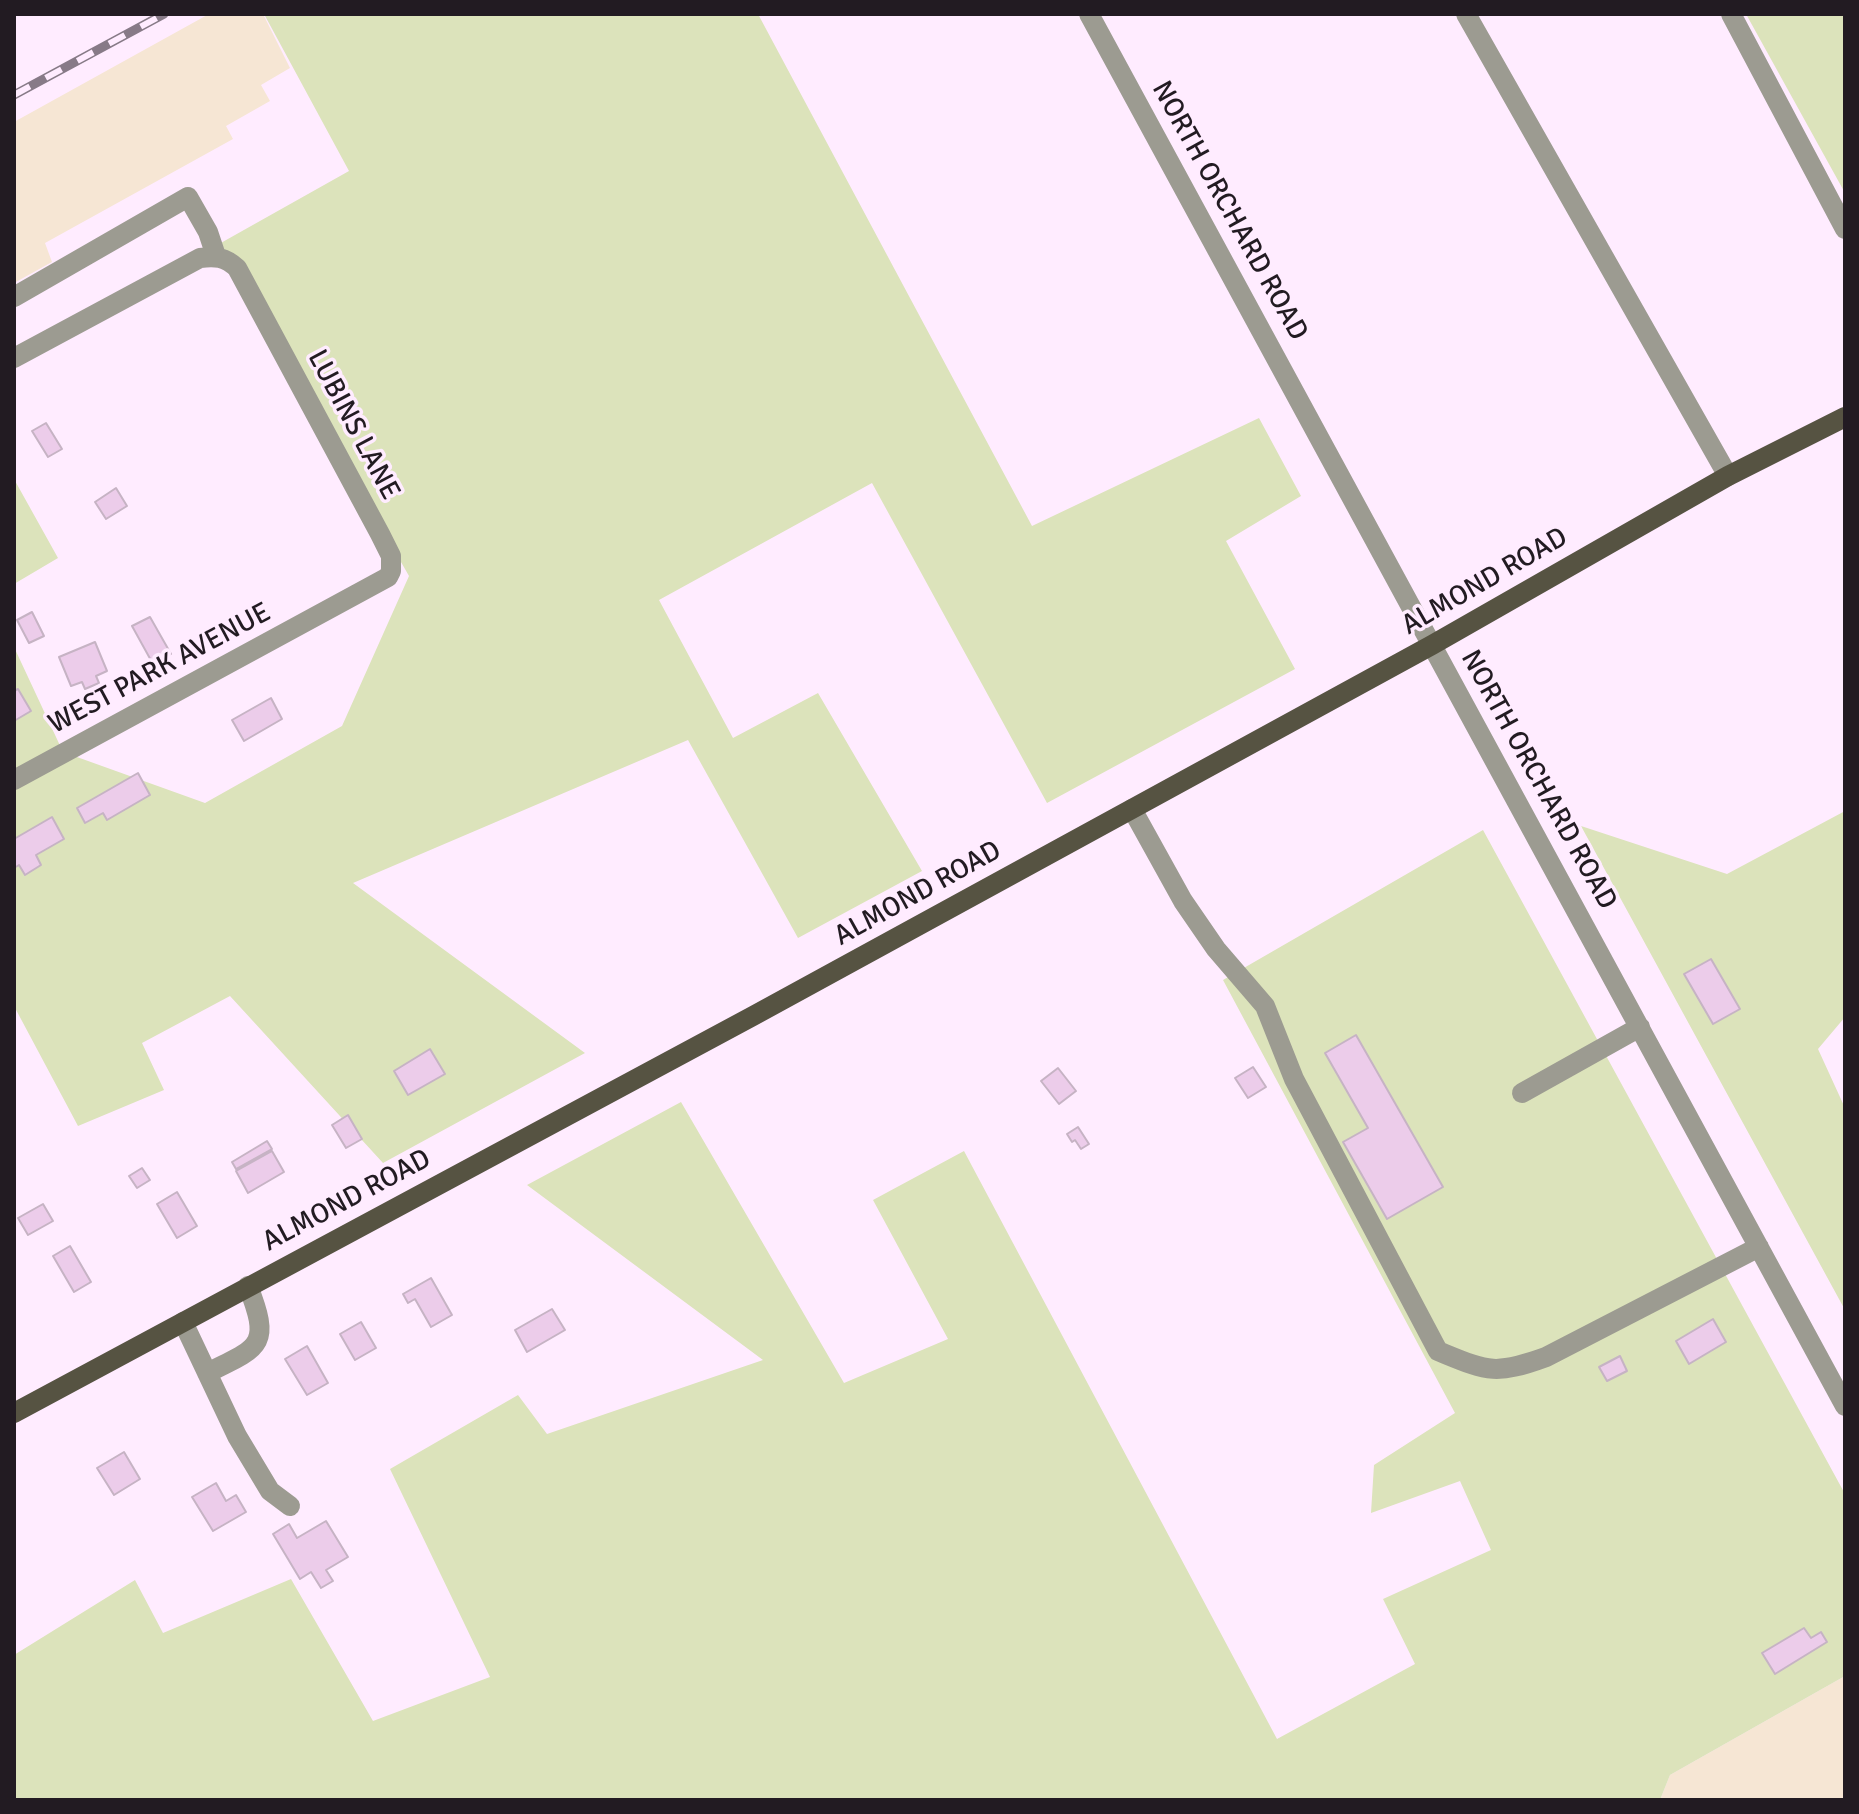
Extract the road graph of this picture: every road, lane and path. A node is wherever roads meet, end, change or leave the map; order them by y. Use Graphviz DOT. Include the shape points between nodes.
graph roads {
  1 [pos="1089,14"];
  2 [pos="1466,14"];
  3 [pos="1731,14"];
  4 [pos="1845,229"];
  5 [pos="216,256"];
  6 [pos="14,297"];
  7 [pos="14,358"];
  8 [pos="1845,417"];
  9 [pos="1728,476"];
  10 [pos="332,607"];
  11 [pos="1432,645"];
  12 [pos="14,780"];
  13 [pos="1132,809"];
  14 [pos="1640,1027"];
  15 [pos="1522,1093"];
  16 [pos="1759,1247"];
  17 [pos="248,1286"];
  18 [pos="183,1322"];
  19 [pos="207,1373"];
  20 [pos="1845,1406"];
  21 [pos="14,1413"];
  22 [pos="290,1506"];
  1 -- 11 [label="street, NORTH ORCHARD ROAD"];
  2 -- 9 [label="street"];
  3 -- 4 [label="street"];
  5 -- 6 [label="street" via="188,197"];
  5 -- 7 [label="street" via="184,265"];
  5 -- 10 [label="street, LUBINS LANE" via="237,268 391,556 388,577"];
  8 -- 9 [label="main road, ALMOND ROAD"];
  9 -- 11 [label="main road, ALMOND ROAD"];
  10 -- 12 [label="street, WEST PARK AVENUE"];
  11 -- 13 [label="main road, ALMOND ROAD"];
  11 -- 14 [label="street, NORTH ORCHARD ROAD"];
  13 -- 16 [label="street" via="1183,901 1265,1006 1294,1079 1438,1351 1483,1369 1514,1368 1546,1357"];
  13 -- 17 [label="main road, ALMOND ROAD"];
  14 -- 15 [label="street"];
  14 -- 16 [label="street, NORTH ORCHARD ROAD"];
  16 -- 20 [label="street, NORTH ORCHARD ROAD"];
  17 -- 18 [label="main road, ALMOND ROAD"];
  17 -- 19 [label="street" via="261,1320 260,1339 237,1359"];
  18 -- 19 [label="street"];
  18 -- 21 [label="main road, ALMOND ROAD"];
  19 -- 22 [label="street" via="270,1491"];
}
